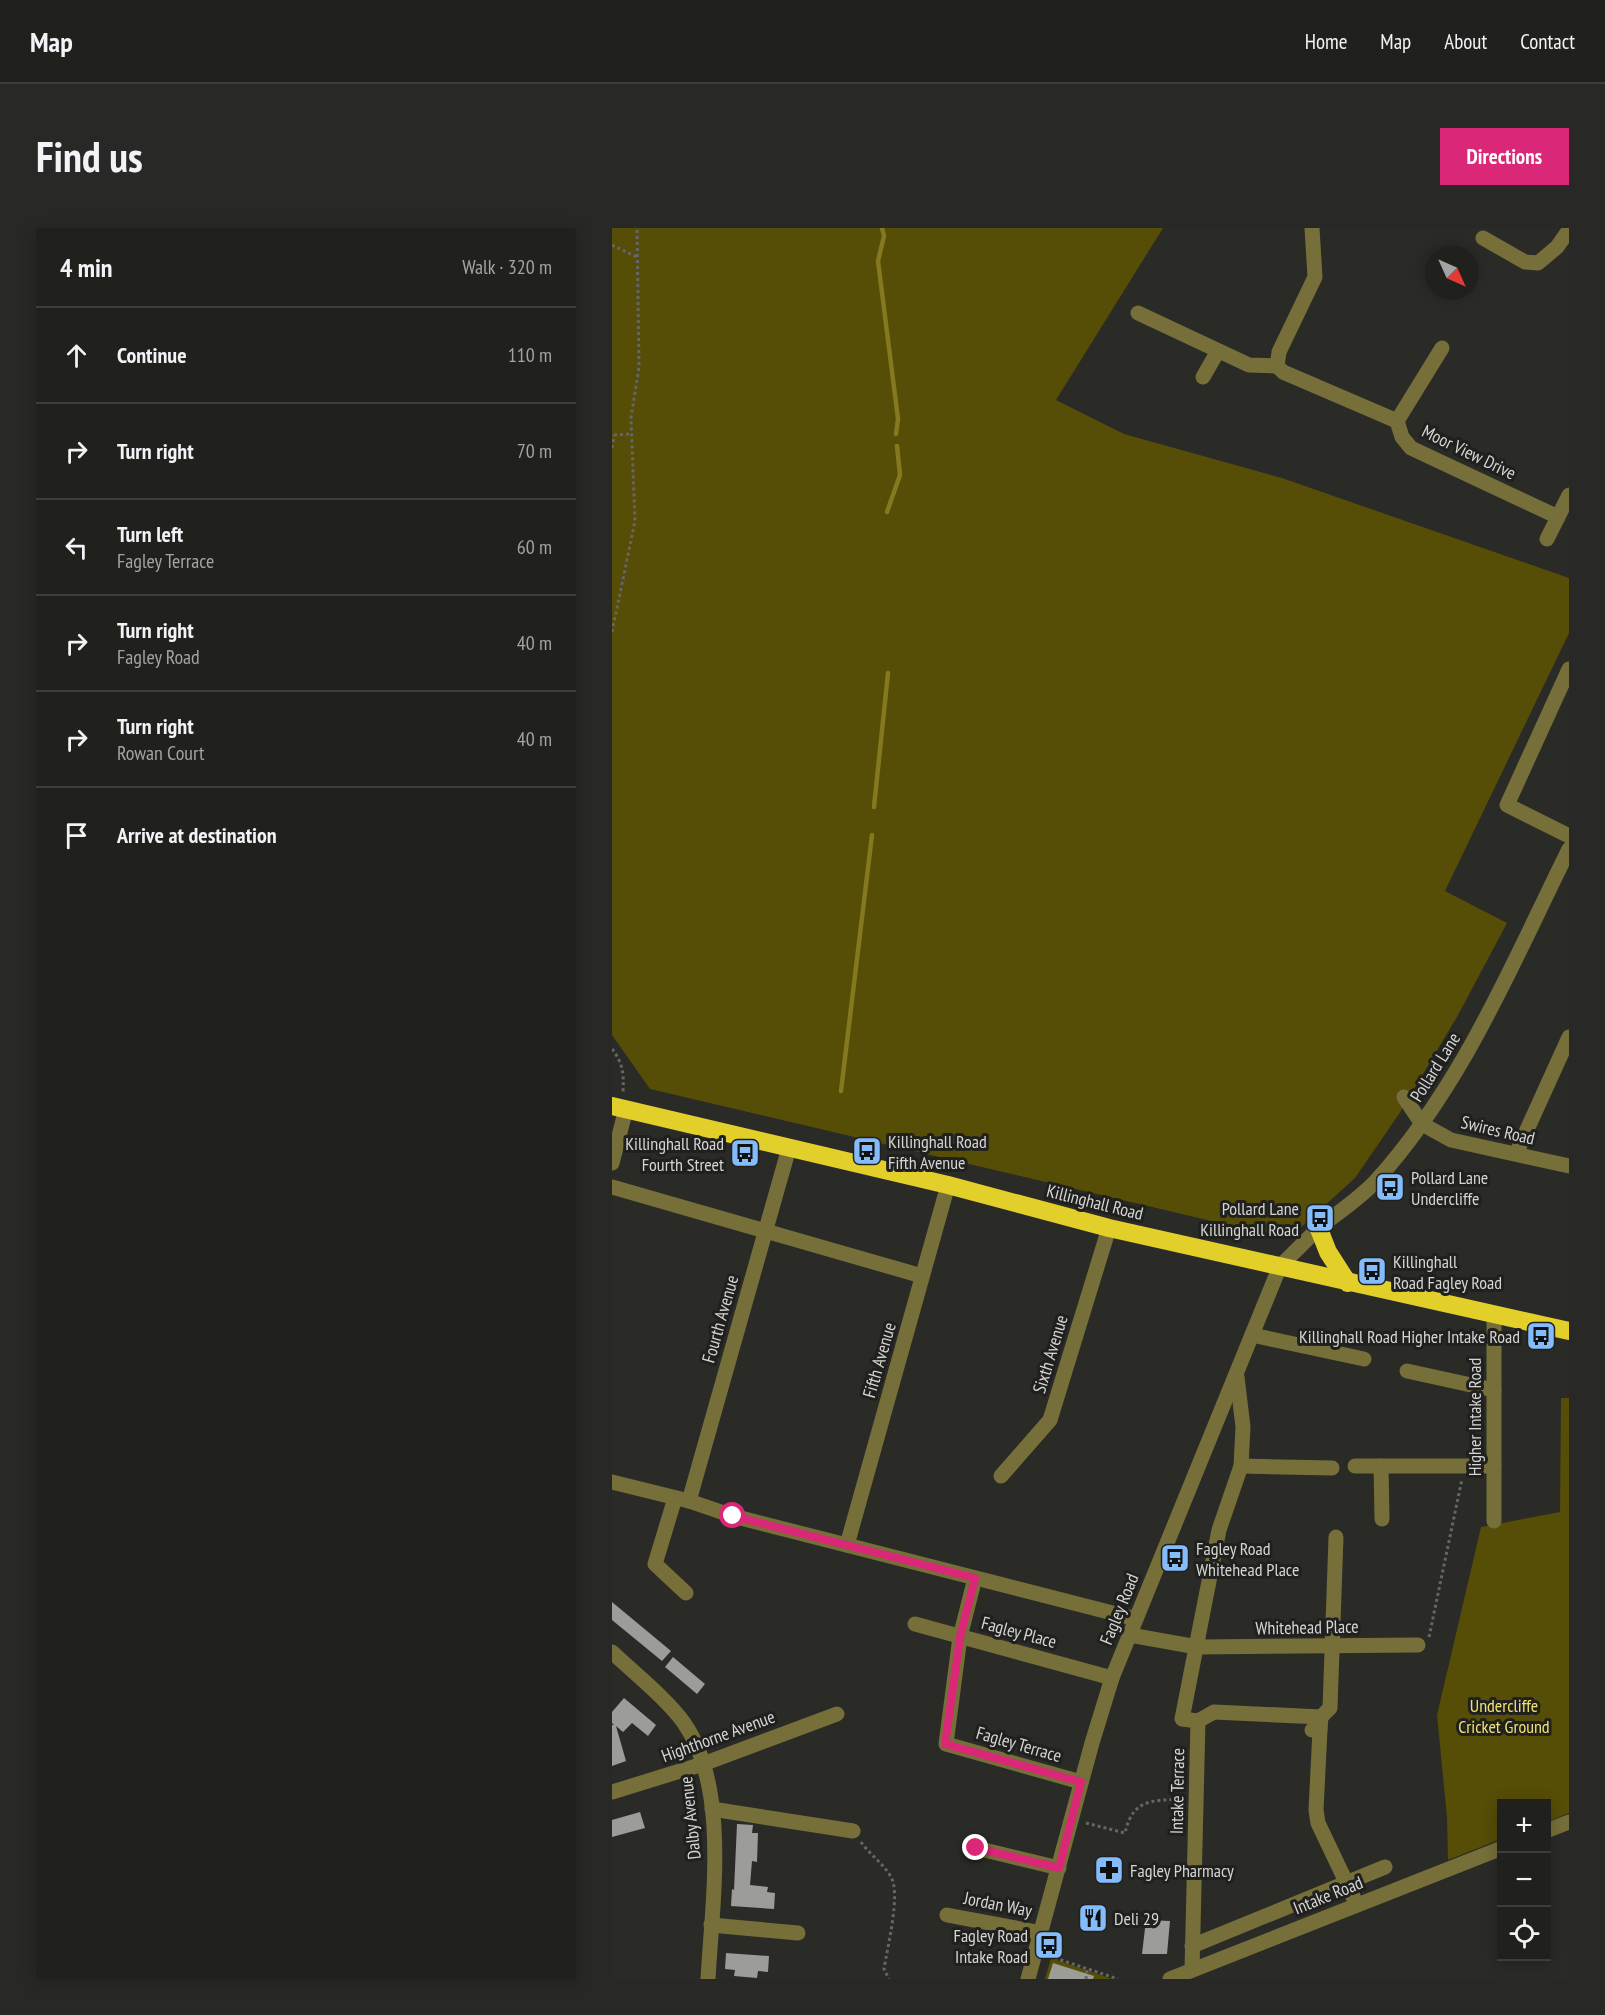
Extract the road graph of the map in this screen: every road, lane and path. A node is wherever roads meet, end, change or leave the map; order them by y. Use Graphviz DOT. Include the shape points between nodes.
graph roads {
  1 [pos="637,228"];
  2 [pos="1312,228"];
  3 [pos="1569,230"];
  4 [pos="1483,238"];
  5 [pos="612,245"];
  6 [pos="638,257"];
  7 [pos="1138,314"];
  8 [pos="1442,348"];
  9 [pos="1218,351"];
  10 [pos="1277,366"];
  11 [pos="1203,377"];
  12 [pos="1397,421"];
  13 [pos="631,434"];
  14 [pos="613,435"];
  15 [pos="612,448"];
  16 [pos="1569,495"];
  17 [pos="1558,517"];
  18 [pos="1547,539"];
  19 [pos="612,632"];
  20 [pos="1569,669"];
  21 [pos="1569,836"];
  22 [pos="1569,849"];
  23 [pos="1569,1037"];
  24 [pos="612,1049"];
  25 [pos="1404,1097"];
  26 [pos="620,1108"];
  27 [pos="1422,1124"];
  28 [pos="789,1148"];
  29 [pos="1516,1154"];
  30 [pos="612,1163"];
  31 [pos="1569,1166"];
  32 [pos="948,1185"];
  33 [pos="612,1187"];
  34 [pos="1109,1228"];
  35 [pos="1319,1229"];
  36 [pos="765,1231"];
  37 [pos="1280,1266"];
  38 [pos="922,1276"];
  39 [pos="1348,1283"];
  40 [pos="1494,1314"];
  41 [pos="1569,1331"];
  42 [pos="1252,1335"];
  43 [pos="1364,1359"];
  44 [pos="1407,1371"];
  45 [pos="1236,1374"];
  46 [pos="1494,1390"];
  47 [pos="1241,1466"];
  48 [pos="1355,1466"];
  49 [pos="1381,1466"];
  50 [pos="1465,1466"];
  51 [pos="1494,1466"];
  52 [pos="1332,1468"];
  53 [pos="1001,1476"];
  54 [pos="612,1482"];
  55 [pos="682,1500"];
  56 [pos="1382,1519"];
  57 [pos="1494,1521"];
  58 [pos="1336,1537"];
  59 [pos="848,1545"];
  60 [pos="975,1578"];
  61 [pos="686,1593"];
  62 [pos="1136,1620"];
  63 [pos="915,1624"];
  64 [pos="1130,1635"];
  65 [pos="960,1637"];
  66 [pos="1418,1645"];
  67 [pos="1331,1646"];
  68 [pos="1197,1647"];
  69 [pos="612,1652"];
  70 [pos="1112,1678"];
  71 [pos="837,1714"];
  72 [pos="1198,1721"];
  73 [pos="1318,1726"];
  74 [pos="704,1764"];
  75 [pos="1081,1782"];
  76 [pos="612,1792"];
  77 [pos="1196,1798"];
  78 [pos="712,1809"];
  79 [pos="1071,1819"];
  80 [pos="1569,1822"];
  81 [pos="1551,1829"];
  82 [pos="853,1831"];
  83 [pos="976,1848"];
  84 [pos="1497,1850"];
  85 [pos="1385,1867"];
  86 [pos="1059,1868"];
  87 [pos="1346,1883"];
  88 [pos="1357,1905"];
  89 [pos="947,1915"];
  90 [pos="711,1925"];
  91 [pos="798,1933"];
  92 [pos="1042,1933"];
  93 [pos="1192,1946"];
  94 [pos="1047,1965"];
  95 [pos="1087,1968"];
  96 [pos="1192,1970"];
  97 [pos="708,1979"];
  98 [pos="889,1979"];
  99 [pos="1028,1979"];
  100 [pos="1086,1979"];
  101 [pos="1118,1979"];
  102 [pos="1170,1979"];
  1 -- 6 [label="path"];
  2 -- 10 [label="street" via="1315,277 1279,352"];
  3 -- 4 [label="street" via="1538,264 1525,262"];
  5 -- 6 [label="path"];
  6 -- 13 [label="path" via="639,368"];
  7 -- 9 [label="street, Moor View Drive"];
  8 -- 12 [label="street"];
  9 -- 10 [label="street, Moor View Drive" via="1250,365"];
  9 -- 11 [label="street"];
  10 -- 12 [label="street, Moor View Drive"];
  12 -- 17 [label="street, Moor View Drive" via="1411,448"];
  13 -- 14 [label="path"];
  13 -- 19 [label="path" via="635,520"];
  14 -- 15 [label="path"];
  16 -- 17 [label="street"];
  17 -- 18 [label="street"];
  20 -- 21 [label="street" via="1508,805"];
  22 -- 27 [label="street, Pollard Lane" via="1471,1047"];
  23 -- 29 [label="street"];
  24 -- 26 [label="path" via="624,1073"];
  25 -- 27 [label="street"];
  26 -- 28 [label="highway, Killinghall Road"];
  26 -- 30 [label="street"];
  27 -- 29 [label="street, Swires Road" via="1451,1140"];
  27 -- 35 [label="street, Pollard Lane" via="1374,1183"];
  28 -- 32 [label="highway, Killinghall Road"];
  28 -- 36 [label="street, Fourth Avenue"];
  29 -- 31 [label="street, Swires Road"];
  32 -- 34 [label="highway, Killinghall Road"];
  32 -- 38 [label="street, Fifth Avenue"];
  33 -- 36 [label="street"];
  34 -- 37 [label="highway, Killinghall Road"];
  34 -- 53 [label="street, Sixth Avenue" via="1050,1420"];
  35 -- 37 [label="street, Pollard Lane"];
  35 -- 39 [label="highway"];
  36 -- 38 [label="street"];
  36 -- 55 [label="street, Fourth Avenue"];
  37 -- 39 [label="highway, Killinghall Road"];
  37 -- 42 [label="street, Fagley Road"];
  38 -- 59 [label="street, Fifth Avenue"];
  39 -- 40 [label="highway, Killinghall Road"];
  40 -- 41 [label="highway, Killinghall Road"];
  40 -- 46 [label="street, Higher Intake Road"];
  42 -- 43 [label="street"];
  42 -- 45 [label="street, Fagley Road"];
  44 -- 46 [label="street"];
  45 -- 47 [label="street" via="1243,1427"];
  45 -- 62 [label="street, Fagley Road"];
  46 -- 51 [label="street, Higher Intake Road"];
  47 -- 52 [label="street"];
  47 -- 68 [label="street" via="1219,1530"];
  48 -- 49 [label="street"];
  49 -- 50 [label="street"];
  49 -- 56 [label="street"];
  50 -- 51 [label="street"];
  50 -- 66 [label="path" via="1429,1638"];
  51 -- 57 [label="street, Higher Intake Road"];
  54 -- 55 [label="street"];
  55 -- 59 [label="street"];
  55 -- 61 [label="street, Fourth Avenue" via="655,1564"];
  58 -- 67 [label="street"];
  59 -- 60 [label="street"];
  60 -- 62 [label="street"];
  60 -- 65 [label="street"];
  62 -- 64 [label="street, Fagley Road"];
  63 -- 65 [label="street, Fagley Place"];
  64 -- 68 [label="street, Whitehead Place"];
  64 -- 70 [label="street, Fagley Road"];
  65 -- 70 [label="street, Fagley Place"];
  65 -- 75 [label="street, Fagley Terrace" via="945,1744"];
  66 -- 67 [label="street, Whitehead Place"];
  67 -- 68 [label="street, Whitehead Place"];
  67 -- 73 [label="street" via="1330,1708"];
  68 -- 72 [label="street" via="1182,1719"];
  69 -- 74 [label="street, Dalby Avenue" via="675,1712 697,1745"];
  70 -- 75 [label="street, Fagley Road"];
  71 -- 74 [label="street, Highthorne Avenue"];
  72 -- 73 [label="street" via="1214,1712"];
  72 -- 77 [label="street, Intake Terrace"];
  73 -- 87 [label="street" via="1318,1823"];
  74 -- 76 [label="street, Highthorne Avenue"];
  74 -- 78 [label="street, Dalby Avenue"];
  75 -- 79 [label="street, Fagley Road"];
  77 -- 79 [label="path" via="1150,1801 1129,1817 1125,1833"];
  77 -- 93 [label="street, Intake Terrace"];
  78 -- 82 [label="street"];
  78 -- 90 [label="street, Dalby Avenue" via="715,1863"];
  79 -- 86 [label="street, Fagley Road"];
  80 -- 81 [label="street"];
  82 -- 98 [label="path" via="893,1880 895,1906 884,1969"];
  83 -- 86 [label="street"];
  84 -- 88 [label="street, Intake Road"];
  85 -- 87 [label="street, Intake Road"];
  86 -- 92 [label="street, Fagley Road"];
  87 -- 88 [label="street"];
  87 -- 93 [label="street, Intake Road"];
  88 -- 96 [label="street, Intake Road"];
  89 -- 92 [label="street, Jordan Way"];
  90 -- 91 [label="street"];
  90 -- 97 [label="street, Dalby Avenue"];
  92 -- 99 [label="street, Fagley Road"];
  93 -- 96 [label="street, Intake Terrace"];
  94 -- 95 [label="path" via="1049,1956"];
  95 -- 100 [label="path"];
  95 -- 101 [label="path"];
  96 -- 102 [label="street, Intake Road"];
}
